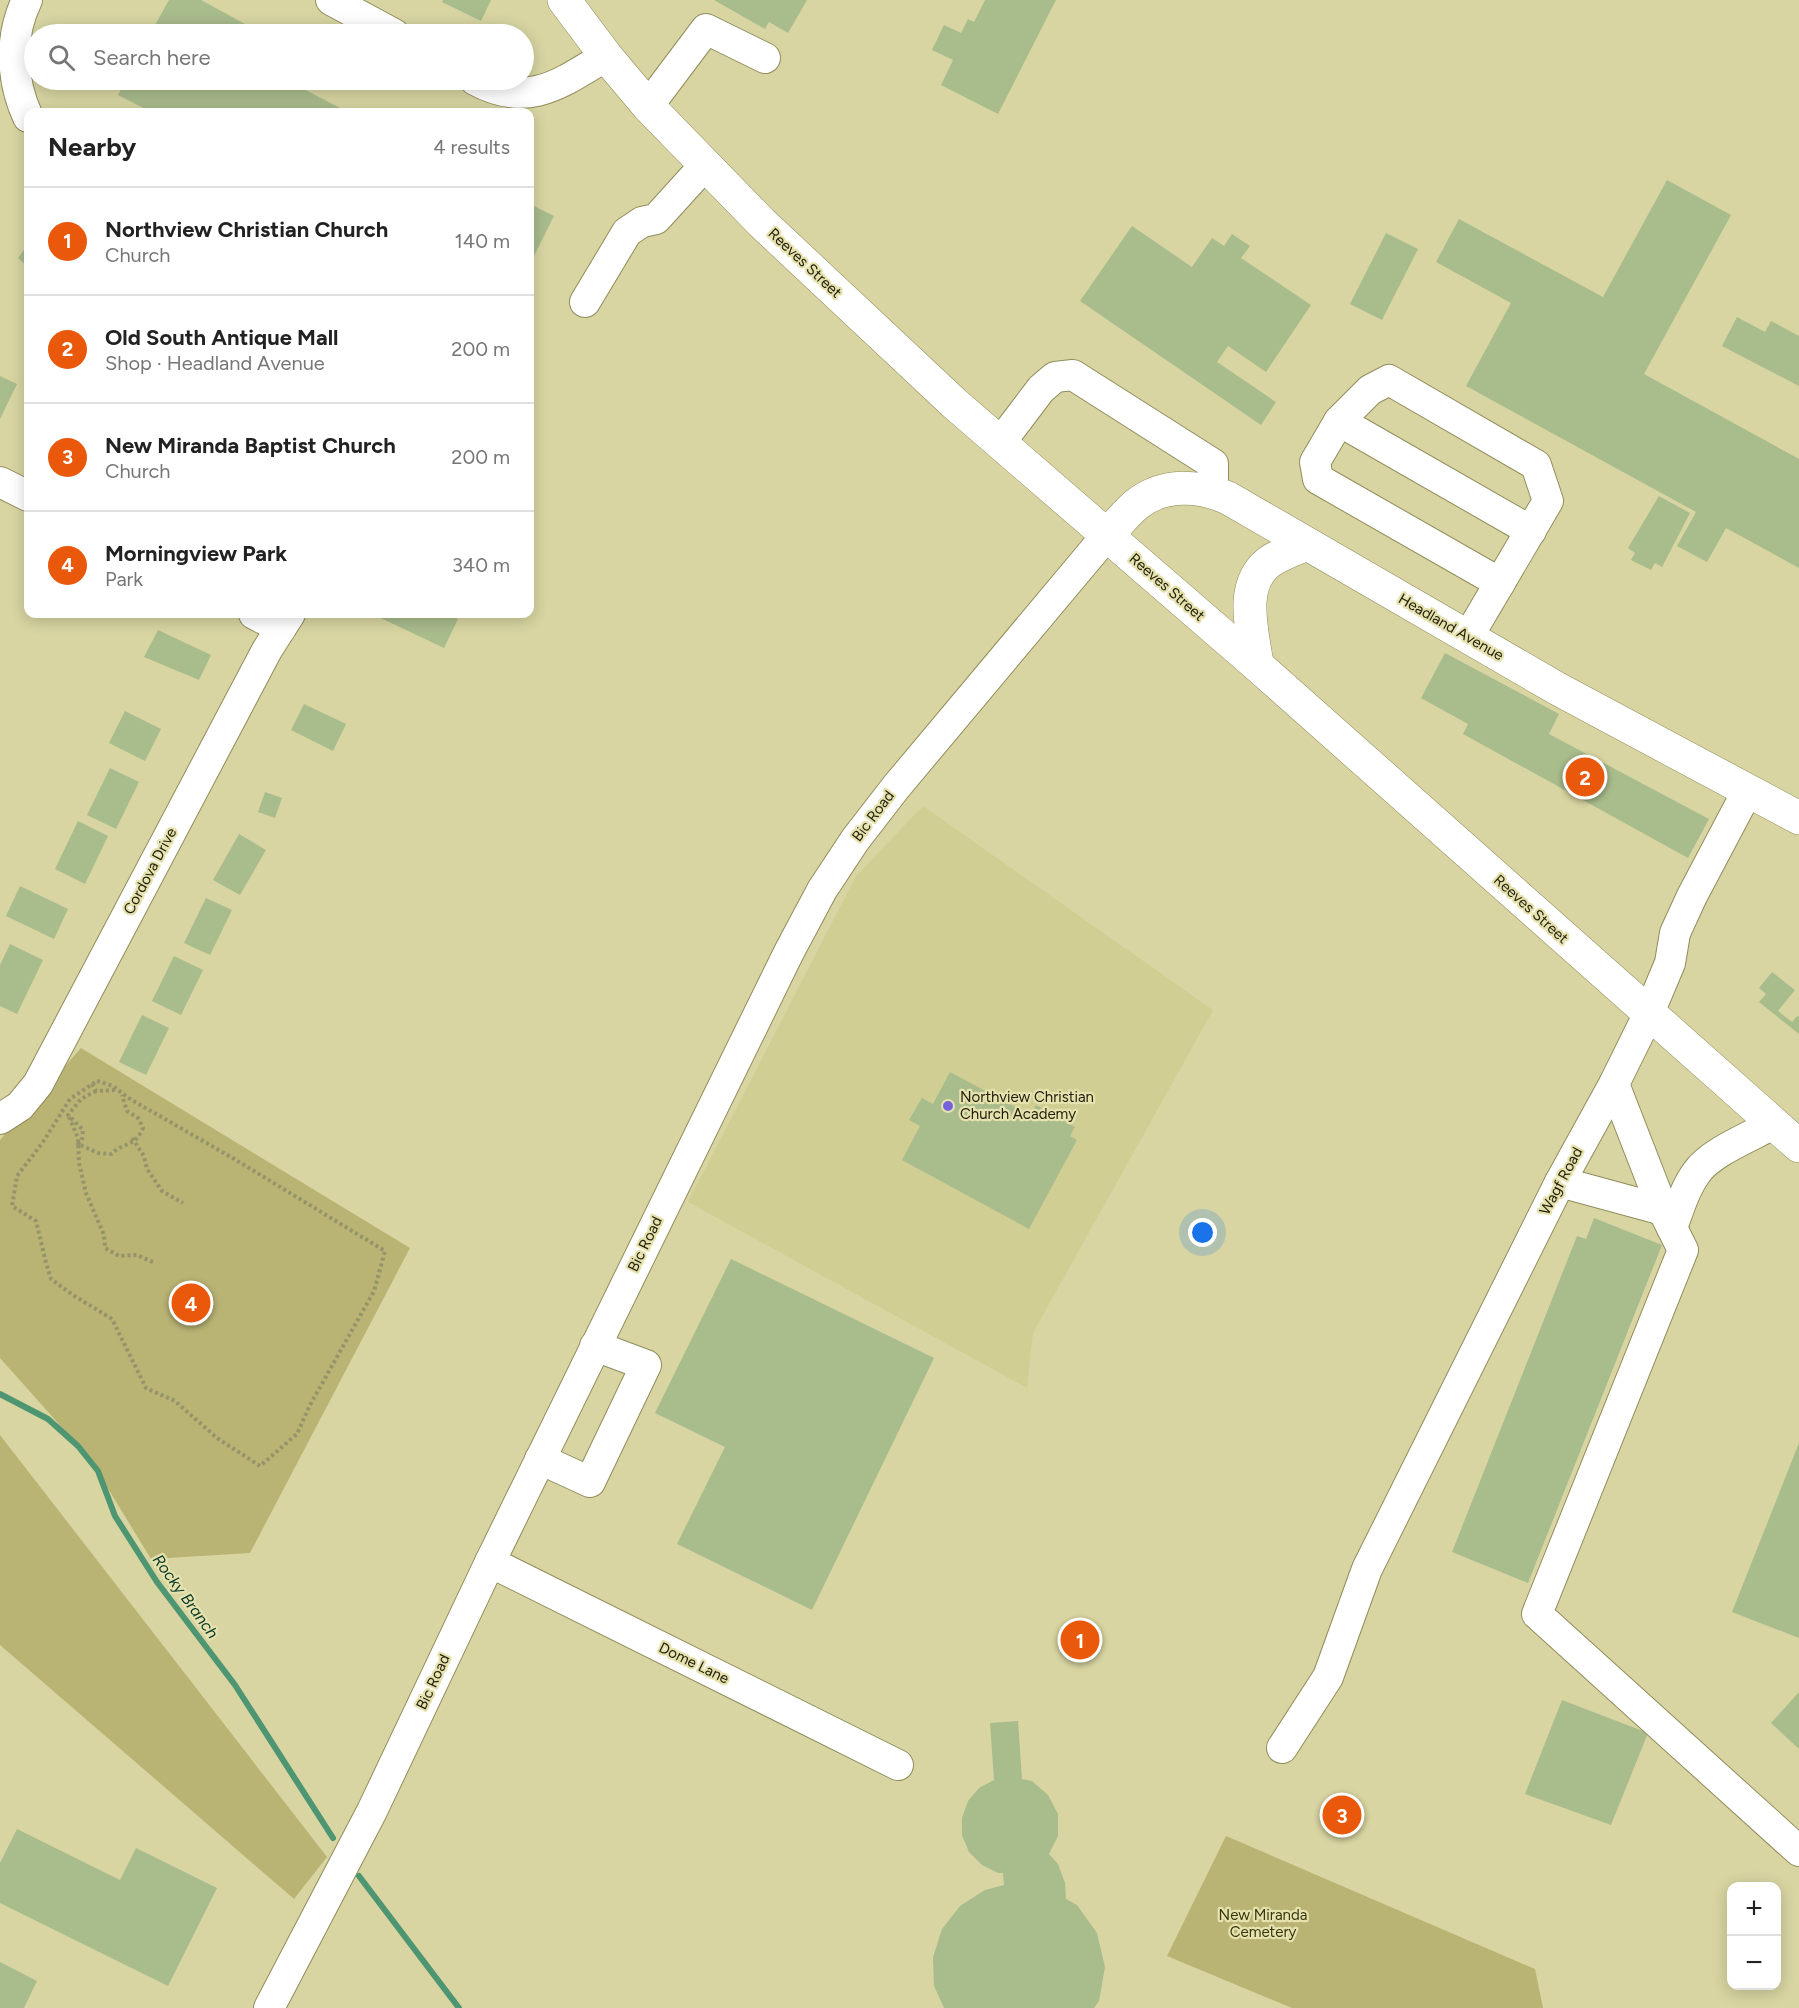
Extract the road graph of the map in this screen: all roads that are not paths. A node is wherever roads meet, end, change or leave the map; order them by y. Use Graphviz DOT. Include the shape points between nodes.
graph roads {
  1 [pos="27,0"];
  2 [pos="332,0"];
  3 [pos="564,0"];
  4 [pos="376,24"];
  5 [pos="606,56"];
  6 [pos="765,58"];
  7 [pos="499,90"];
  8 [pos="648,106"];
  9 [pos="25,108"];
  10 [pos="705,165"];
  11 [pos="585,302"];
  12 [pos="1339,422"];
  13 [pos="1000,443"];
  14 [pos="0,482"];
  15 [pos="1213,492"];
  16 [pos="24,494"];
  17 [pos="1531,531"];
  18 [pos="1107,535"];
  19 [pos="1307,544"];
  20 [pos="1500,583"];
  21 [pos="286,621"];
  22 [pos="1468,637"];
  23 [pos="1257,665"];
  24 [pos="1748,790"];
  25 [pos="1799,818"];
  26 [pos="1649,1013"];
  27 [pos="1614,1084"];
  28 [pos="0,1119"];
  29 [pos="1773,1124"];
  30 [pos="1799,1146"];
  31 [pos="1560,1182"];
  32 [pos="1668,1219"];
  33 [pos="595,1346"];
  34 [pos="540,1459"];
  35 [pos="490,1562"];
  36 [pos="1282,1748"];
  37 [pos="898,1765"];
  38 [pos="1799,1851"];
  39 [pos="269,2008"];
  1 -- 9 [label="street" via="18,21 14,61"];
  2 -- 4 [label="street"];
  3 -- 5 [label="main road, Reeves Street"];
  5 -- 7 [label="street" via="540,92"];
  5 -- 8 [label="main road, Reeves Street"];
  6 -- 8 [label="street" via="706,30"];
  8 -- 10 [label="main road, Reeves Street"];
  10 -- 11 [label="street" via="656,219 627,232"];
  10 -- 13 [label="main road, Reeves Street" via="762,223"];
  12 -- 17 [label="street"];
  12 -- 17 [label="street" via="1370,390 1389,380 1536,465 1548,501"];
  12 -- 20 [label="street" via="1316,462 1318,479"];
  13 -- 15 [label="street" via="1041,389 1055,377 1072,375 1213,464"];
  13 -- 18 [label="main road, Reeves Street"];
  14 -- 16 [label="street"];
  15 -- 18 [label="main road, Headland Avenue" via="1183,488 1155,494 1137,503"];
  15 -- 19 [label="main road, Headland Avenue"];
  17 -- 20 [label="street"];
  18 -- 23 [label="main road, Reeves Street"];
  18 -- 33 [label="street, Bic Road" via="896,787 822,890"];
  19 -- 22 [label="main road, Headland Avenue"];
  19 -- 23 [label="main road" via="1268,563 1251,587 1249,602"];
  20 -- 22 [label="street"];
  21 -- 28 [label="street, Cordova Drive" via="38,1084 20,1106"];
  22 -- 24 [label="main road, Headland Avenue"];
  23 -- 26 [label="main road, Reeves Street"];
  24 -- 25 [label="main road, Headland Avenue"];
  24 -- 26 [label="street, Wagf Road" via="1675,933 1670,963"];
  26 -- 27 [label="street, Wagf Road"];
  26 -- 29 [label="main road, Reeves Street"];
  27 -- 31 [label="street, Wagf Road"];
  27 -- 32 [label="street"];
  29 -- 30 [label="main road, Reeves Street"];
  29 -- 32 [label="street" via="1698,1170"];
  31 -- 32 [label="street"];
  31 -- 36 [label="street, Wagf Road" via="1367,1569 1328,1677"];
  32 -- 38 [label="street" via="1683,1250 1537,1614"];
  33 -- 34 [label="street, Bic Road"];
  33 -- 34 [label="street" via="646,1365 590,1482"];
  34 -- 35 [label="street, Bic Road"];
  35 -- 37 [label="street, Dome Lane"];
  35 -- 39 [label="street, Bic Road" via="372,1811"];
}
